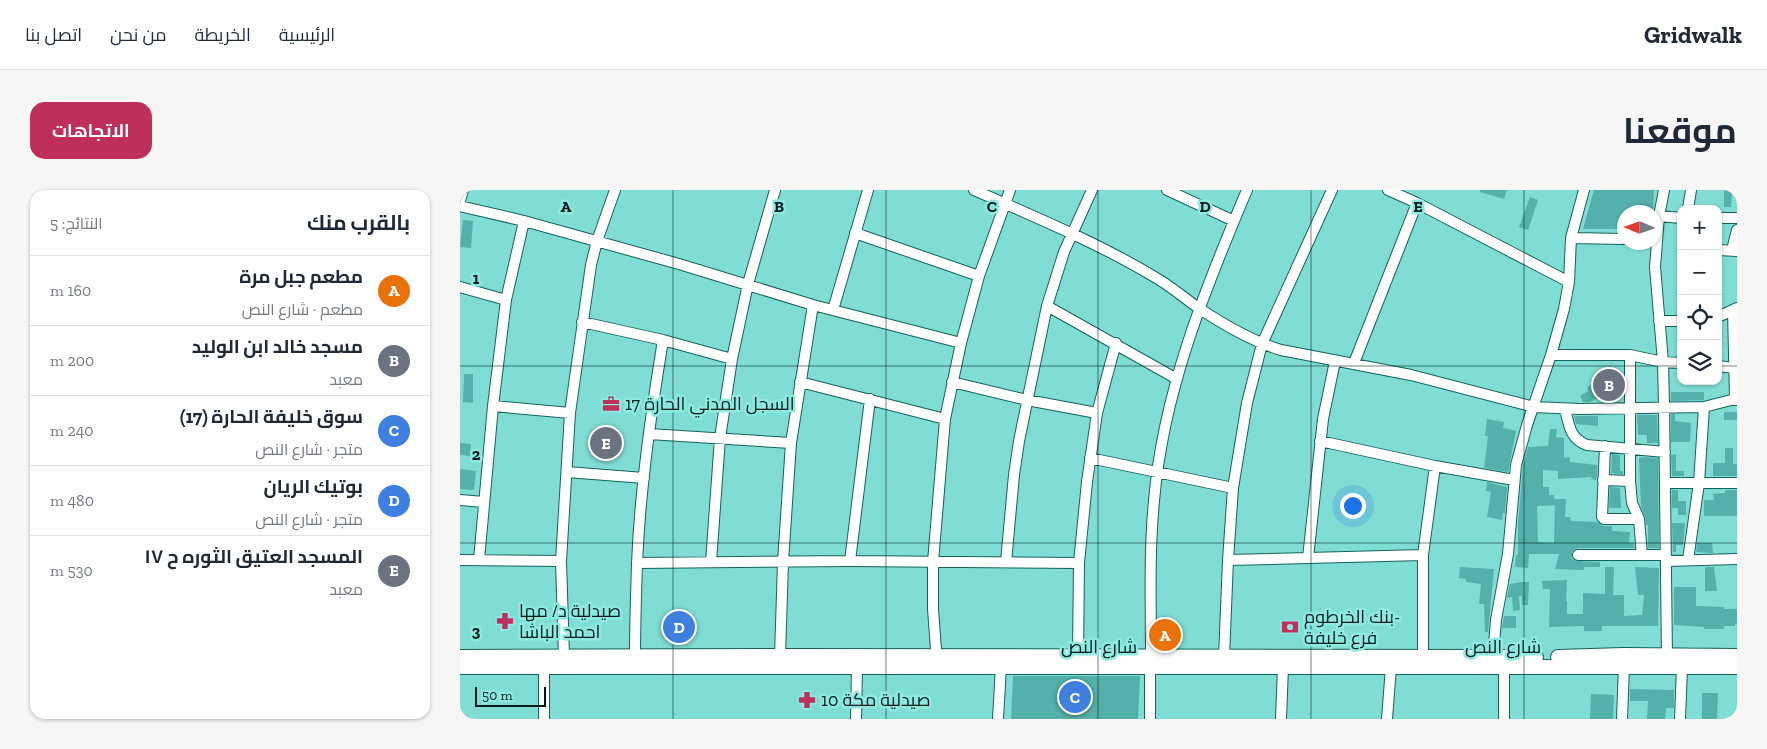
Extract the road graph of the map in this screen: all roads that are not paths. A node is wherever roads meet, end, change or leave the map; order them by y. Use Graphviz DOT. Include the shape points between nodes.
graph roads {
  1 [pos="463,190"];
  2 [pos="614,190"];
  3 [pos="775,190"];
  4 [pos="868,190"];
  5 [pos="974,190"];
  6 [pos="1010,190"];
  7 [pos="1092,190"];
  8 [pos="1247,190"];
  9 [pos="1332,190"];
  10 [pos="1388,190"];
  11 [pos="1584,190"];
  12 [pos="1664,190"];
  13 [pos="1691,190"];
  14 [pos="1173,191"];
  15 [pos="1412,197"];
  16 [pos="460,201"];
  17 [pos="1004,204"];
  18 [pos="1662,205"];
  19 [pos="1689,205"];
  20 [pos="460,206"];
  21 [pos="1662,216"];
  22 [pos="1677,218"];
  23 [pos="1722,218"];
  24 [pos="1737,218"];
  25 [pos="524,221"];
  26 [pos="1234,221"];
  27 [pos="1737,230"];
  28 [pos="855,233"];
  29 [pos="1072,234"];
  30 [pos="1571,238"];
  31 [pos="1617,239"];
  32 [pos="597,241"];
  33 [pos="1656,250"];
  34 [pos="1722,250"];
  35 [pos="1735,251"];
  36 [pos="979,276"];
  37 [pos="1568,282"];
  38 [pos="748,284"];
  39 [pos="460,287"];
  40 [pos="506,300"];
  41 [pos="813,305"];
  42 [pos="1047,306"];
  43 [pos="1199,308"];
  44 [pos="1735,309"];
  45 [pos="833,310"];
  46 [pos="1722,315"];
  47 [pos="1659,321"];
  48 [pos="1677,321"];
  49 [pos="582,322"];
  50 [pos="664,340"];
  51 [pos="961,343"];
  52 [pos="1116,344"];
  53 [pos="1262,344"];
  54 [pos="1551,354"];
  55 [pos="1630,355"];
  56 [pos="732,359"];
  57 [pos="1335,361"];
  58 [pos="1662,362"];
  59 [pos="1354,363"];
  60 [pos="1677,363"];
  61 [pos="1722,366"];
  62 [pos="1734,368"];
  63 [pos="1177,379"];
  64 [pos="800,382"];
  65 [pos="952,382"];
  66 [pos="870,399"];
  67 [pos="1027,400"];
  68 [pos="1736,400"];
  69 [pos="493,406"];
  70 [pos="1664,406"];
  71 [pos="1534,407"];
  72 [pos="1704,407"];
  73 [pos="1630,408"];
  74 [pos="1565,409"];
  75 [pos="570,413"];
  76 [pos="1097,413"];
  77 [pos="946,419"];
  78 [pos="649,434"];
  79 [pos="720,438"];
  80 [pos="1320,441"];
  81 [pos="791,443"];
  82 [pos="1605,446"];
  83 [pos="1630,449"];
  84 [pos="1665,452"];
  85 [pos="1090,458"];
  86 [pos="1435,466"];
  87 [pos="567,472"];
  88 [pos="1157,473"];
  89 [pos="644,478"];
  90 [pos="1514,480"];
  91 [pos="1603,480"];
  92 [pos="1630,481"];
  93 [pos="1665,483"];
  94 [pos="1699,483"];
  95 [pos="1737,483"];
  96 [pos="1233,488"];
  97 [pos="460,500"];
  98 [pos="484,502"];
  99 [pos="1639,519"];
  100 [pos="1423,555"];
  101 [pos="1578,555"];
  102 [pos="1642,555"];
  103 [pos="1308,558"];
  104 [pos="1666,558"];
  105 [pos="1737,559"];
  106 [pos="460,560"];
  107 [pos="479,560"];
  108 [pos="1228,560"];
  109 [pos="1688,560"];
  110 [pos="562,561"];
  111 [pos="850,561"];
  112 [pos="711,562"];
  113 [pos="783,562"];
  114 [pos="933,562"];
  115 [pos="1006,562"];
  116 [pos="637,563"];
  117 [pos="1079,563"];
  118 [pos="635,656"];
  119 [pos="780,656"];
  120 [pos="1078,656"];
  121 [pos="1224,656"];
  122 [pos="1423,656"];
  123 [pos="1667,656"];
  124 [pos="1737,656"];
  125 [pos="460,657"];
  126 [pos="564,657"];
  127 [pos="1500,660"];
  128 [pos="937,661"];
  129 [pos="1151,661"];
  130 [pos="1367,662"];
  131 [pos="1000,666"];
  132 [pos="1624,666"];
  133 [pos="460,667"];
  134 [pos="544,667"];
  135 [pos="857,667"];
  136 [pos="1284,667"];
  137 [pos="1391,667"];
  138 [pos="1682,667"];
  139 [pos="1737,667"];
  140 [pos="544,719"];
  141 [pos="856,719"];
  142 [pos="998,719"];
  143 [pos="1150,719"];
  144 [pos="1281,719"];
  145 [pos="1387,719"];
  146 [pos="1504,719"];
  147 [pos="1622,719"];
  148 [pos="1680,719"];
  1 -- 16 [label="street"];
  2 -- 32 [label="street"];
  3 -- 38 [label="street"];
  4 -- 28 [label="street"];
  5 -- 17 [label="street"];
  6 -- 17 [label="street"];
  7 -- 29 [label="street"];
  8 -- 26 [label="street"];
  9 -- 53 [label="street"];
  10 -- 15 [label="street"];
  11 -- 30 [label="street"];
  12 -- 18 [label="street"];
  13 -- 19 [label="street"];
  14 -- 26 [label="street"];
  15 -- 37 [label="street"];
  15 -- 59 [label="street"];
  17 -- 29 [label="street"];
  17 -- 36 [label="street"];
  20 -- 25 [label="street"];
  21 -- 22 [label="street"];
  23 -- 24 [label="street"];
  25 -- 32 [label="street"];
  25 -- 40 [label="street"];
  26 -- 43 [label="street"];
  27 -- 35 [label="street"];
  28 -- 36 [label="street"];
  28 -- 45 [label="street"];
  29 -- 42 [label="street"];
  29 -- 43 [label="street" via="1156,277"];
  30 -- 31 [label="street"];
  30 -- 37 [label="street"];
  32 -- 38 [label="street"];
  32 -- 49 [label="street"];
  33 -- 47 [label="street"];
  34 -- 35 [label="street"];
  36 -- 51 [label="street"];
  37 -- 54 [label="street"];
  38 -- 41 [label="street"];
  38 -- 56 [label="street"];
  39 -- 40 [label="street"];
  40 -- 69 [label="street"];
  41 -- 45 [label="street"];
  41 -- 64 [label="street"];
  42 -- 52 [label="street"];
  42 -- 67 [label="street"];
  43 -- 53 [label="street"];
  43 -- 63 [label="street"];
  44 -- 46 [label="street"];
  44 -- 62 [label="street"];
  45 -- 51 [label="street"];
  47 -- 48 [label="street"];
  47 -- 58 [label="street"];
  49 -- 50 [label="street"];
  49 -- 75 [label="street"];
  50 -- 56 [label="street"];
  50 -- 78 [label="street"];
  51 -- 65 [label="street"];
  52 -- 63 [label="street"];
  52 -- 76 [label="street"];
  53 -- 57 [label="street"];
  53 -- 96 [label="street" via="1247,403"];
  54 -- 55 [label="street"];
  54 -- 71 [label="street"];
  55 -- 58 [label="street"];
  55 -- 73 [label="street"];
  56 -- 79 [label="street"];
  57 -- 59 [label="street"];
  57 -- 80 [label="street"];
  58 -- 60 [label="street"];
  58 -- 70 [label="street"];
  59 -- 71 [label="street"];
  61 -- 62 [label="street"];
  62 -- 68 [label="street"];
  63 -- 88 [label="street"];
  64 -- 66 [label="street"];
  64 -- 81 [label="street"];
  65 -- 67 [label="street"];
  65 -- 77 [label="street"];
  66 -- 77 [label="street"];
  66 -- 111 [label="street"];
  67 -- 76 [label="street"];
  67 -- 115 [label="street" via="1014,475"];
  68 -- 72 [label="street"];
  69 -- 75 [label="street"];
  69 -- 98 [label="street"];
  70 -- 72 [label="street"];
  70 -- 73 [label="street"];
  70 -- 84 [label="street"];
  71 -- 74 [label="street"];
  71 -- 90 [label="street"];
  72 -- 94 [label="street"];
  73 -- 74 [label="street"];
  73 -- 83 [label="street"];
  74 -- 82 [label="street" via="1570,431 1576,439 1588,445"];
  75 -- 87 [label="street"];
  76 -- 85 [label="street"];
  77 -- 114 [label="street"];
  78 -- 79 [label="street"];
  78 -- 89 [label="street"];
  79 -- 81 [label="street"];
  79 -- 112 [label="street"];
  80 -- 86 [label="street"];
  80 -- 103 [label="street"];
  81 -- 113 [label="street"];
  82 -- 83 [label="street"];
  82 -- 91 [label="street"];
  83 -- 84 [label="street"];
  83 -- 92 [label="street"];
  84 -- 93 [label="street"];
  85 -- 88 [label="street"];
  85 -- 117 [label="street"];
  86 -- 90 [label="street"];
  86 -- 100 [label="street"];
  87 -- 89 [label="street"];
  87 -- 110 [label="street"];
  88 -- 96 [label="street"];
  88 -- 129 [label="street" via="1151,546"];
  89 -- 116 [label="street"];
  90 -- 127 [label="street" via="1508,554 1496,620"];
  91 -- 92 [label="street"];
  91 -- 99 [label="street" via="1603,518"];
  92 -- 99 [label="street" via="1632,503"];
  93 -- 94 [label="street"];
  93 -- 104 [label="street"];
  94 -- 95 [label="street"];
  94 -- 109 [label="street"];
  96 -- 108 [label="street"];
  97 -- 98 [label="street"];
  98 -- 107 [label="street"];
  99 -- 102 [label="street"];
  100 -- 103 [label="street"];
  100 -- 122 [label="street"];
  101 -- 102 [label="street"];
  102 -- 104 [label="street"];
  103 -- 108 [label="street"];
  104 -- 109 [label="street"];
  104 -- 123 [label="street"];
  105 -- 109 [label="street"];
  106 -- 107 [label="street"];
  107 -- 110 [label="street"];
  108 -- 121 [label="street"];
  110 -- 126 [label="street"];
  111 -- 113 [label="street"];
  111 -- 114 [label="street"];
  112 -- 113 [label="street"];
  112 -- 116 [label="street"];
  113 -- 119 [label="street"];
  114 -- 115 [label="street"];
  114 -- 128 [label="street" via="932,609"];
  115 -- 117 [label="street"];
  116 -- 118 [label="street"];
  117 -- 120 [label="street"];
  118 -- 119 [label="main road, شارع النص"];
  118 -- 126 [label="main road, شارع النص"];
  119 -- 128 [label="main road, شارع النص"];
  120 -- 128 [label="main road, شارع النص"];
  120 -- 129 [label="main road, شارع النص"];
  121 -- 129 [label="main road, شارع النص"];
  121 -- 130 [label="main road, شارع النص"];
  122 -- 127 [label="main road, شارع النص"];
  122 -- 130 [label="main road, شارع النص"];
  123 -- 124 [label="main road, شارع النص"];
  123 -- 127 [label="main road, شارع النص"];
  125 -- 126 [label="main road, شارع النص"];
  127 -- 132 [label="main road, شارع النص"];
  127 -- 137 [label="main road, شارع النص"];
  127 -- 146 [label="street"];
  128 -- 131 [label="main road, شارع النص"];
  128 -- 135 [label="main road, شارع النص"];
  129 -- 131 [label="main road, شارع النص"];
  129 -- 136 [label="main road, شارع النص"];
  129 -- 143 [label="street"];
  130 -- 136 [label="main road, شارع النص"];
  130 -- 137 [label="main road, شارع النص"];
  131 -- 142 [label="street"];
  132 -- 138 [label="main road, شارع النص"];
  132 -- 147 [label="street"];
  133 -- 134 [label="main road, شارع النص"];
  134 -- 135 [label="main road, شارع النص"];
  134 -- 140 [label="street"];
  135 -- 141 [label="street"];
  136 -- 144 [label="street"];
  137 -- 145 [label="street"];
  138 -- 139 [label="main road, شارع النص"];
  138 -- 148 [label="street"];
}
